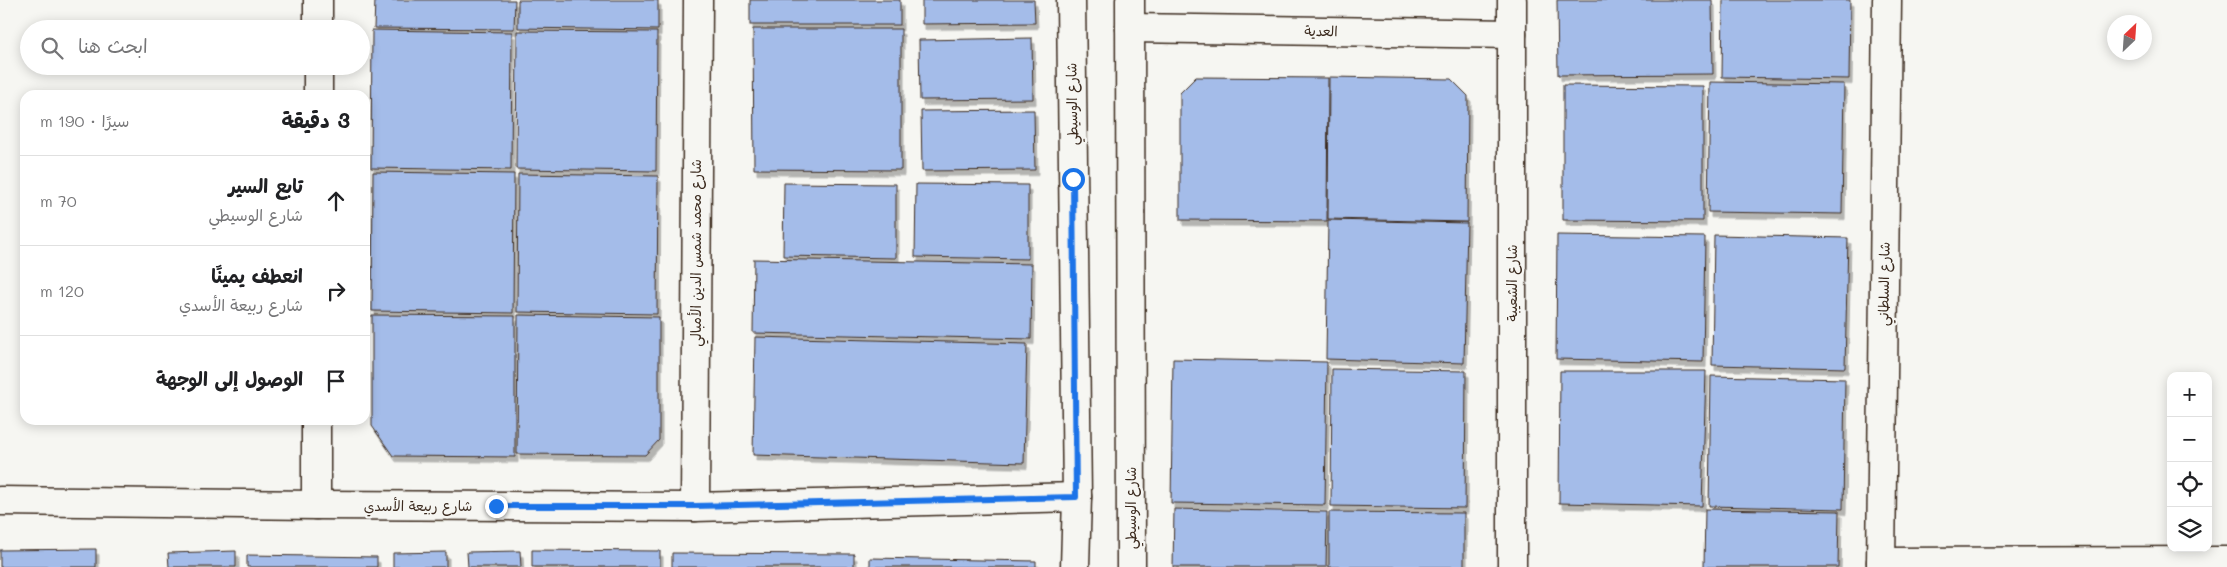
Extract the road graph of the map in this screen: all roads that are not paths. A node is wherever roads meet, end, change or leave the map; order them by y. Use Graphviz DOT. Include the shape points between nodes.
graph roads {
  1 [pos="318,0"];
  2 [pos="698,0"];
  3 [pos="1071,0"];
  4 [pos="1130,0"];
  5 [pos="1512,0"];
  6 [pos="1887,0"];
  7 [pos="318,20"];
  8 [pos="1130,28"];
  9 [pos="1512,34"];
  10 [pos="318,75"];
  11 [pos="318,90"];
  12 [pos="316,425"];
  13 [pos="1076,497"];
  14 [pos="0,501"];
  15 [pos="316,505"];
  16 [pos="695,506"];
  17 [pos="2227,561"];
  18 [pos="1881,565"];
  19 [pos="1075,567"];
  20 [pos="1131,567"];
  21 [pos="1512,567"];
  1 -- 7 [label="street"];
  2 -- 16 [label="street, شارع محمد شمس الدين الأمبالي"];
  3 -- 13 [label="street, شارع الوسيطي"];
  4 -- 8 [label="street, شارع الوسيطي"];
  5 -- 9 [label="street, شارع الشعيبة"];
  6 -- 18 [label="street, شارع السلطاني"];
  8 -- 9 [label="street, العدية"];
  8 -- 20 [label="street, شارع الوسيطي"];
  9 -- 21 [label="street, شارع الشعيبة"];
  10 -- 11 [label="street"];
  12 -- 15 [label="street"];
  13 -- 16 [label="street, شارع ربيعة الأسدي"];
  13 -- 19 [label="street, شارع الوسيطي"];
  14 -- 15 [label="street, شارع ربيعة الأسدي"];
  15 -- 16 [label="street, شارع ربيعة الأسدي"];
  17 -- 18 [label="street"];
}
